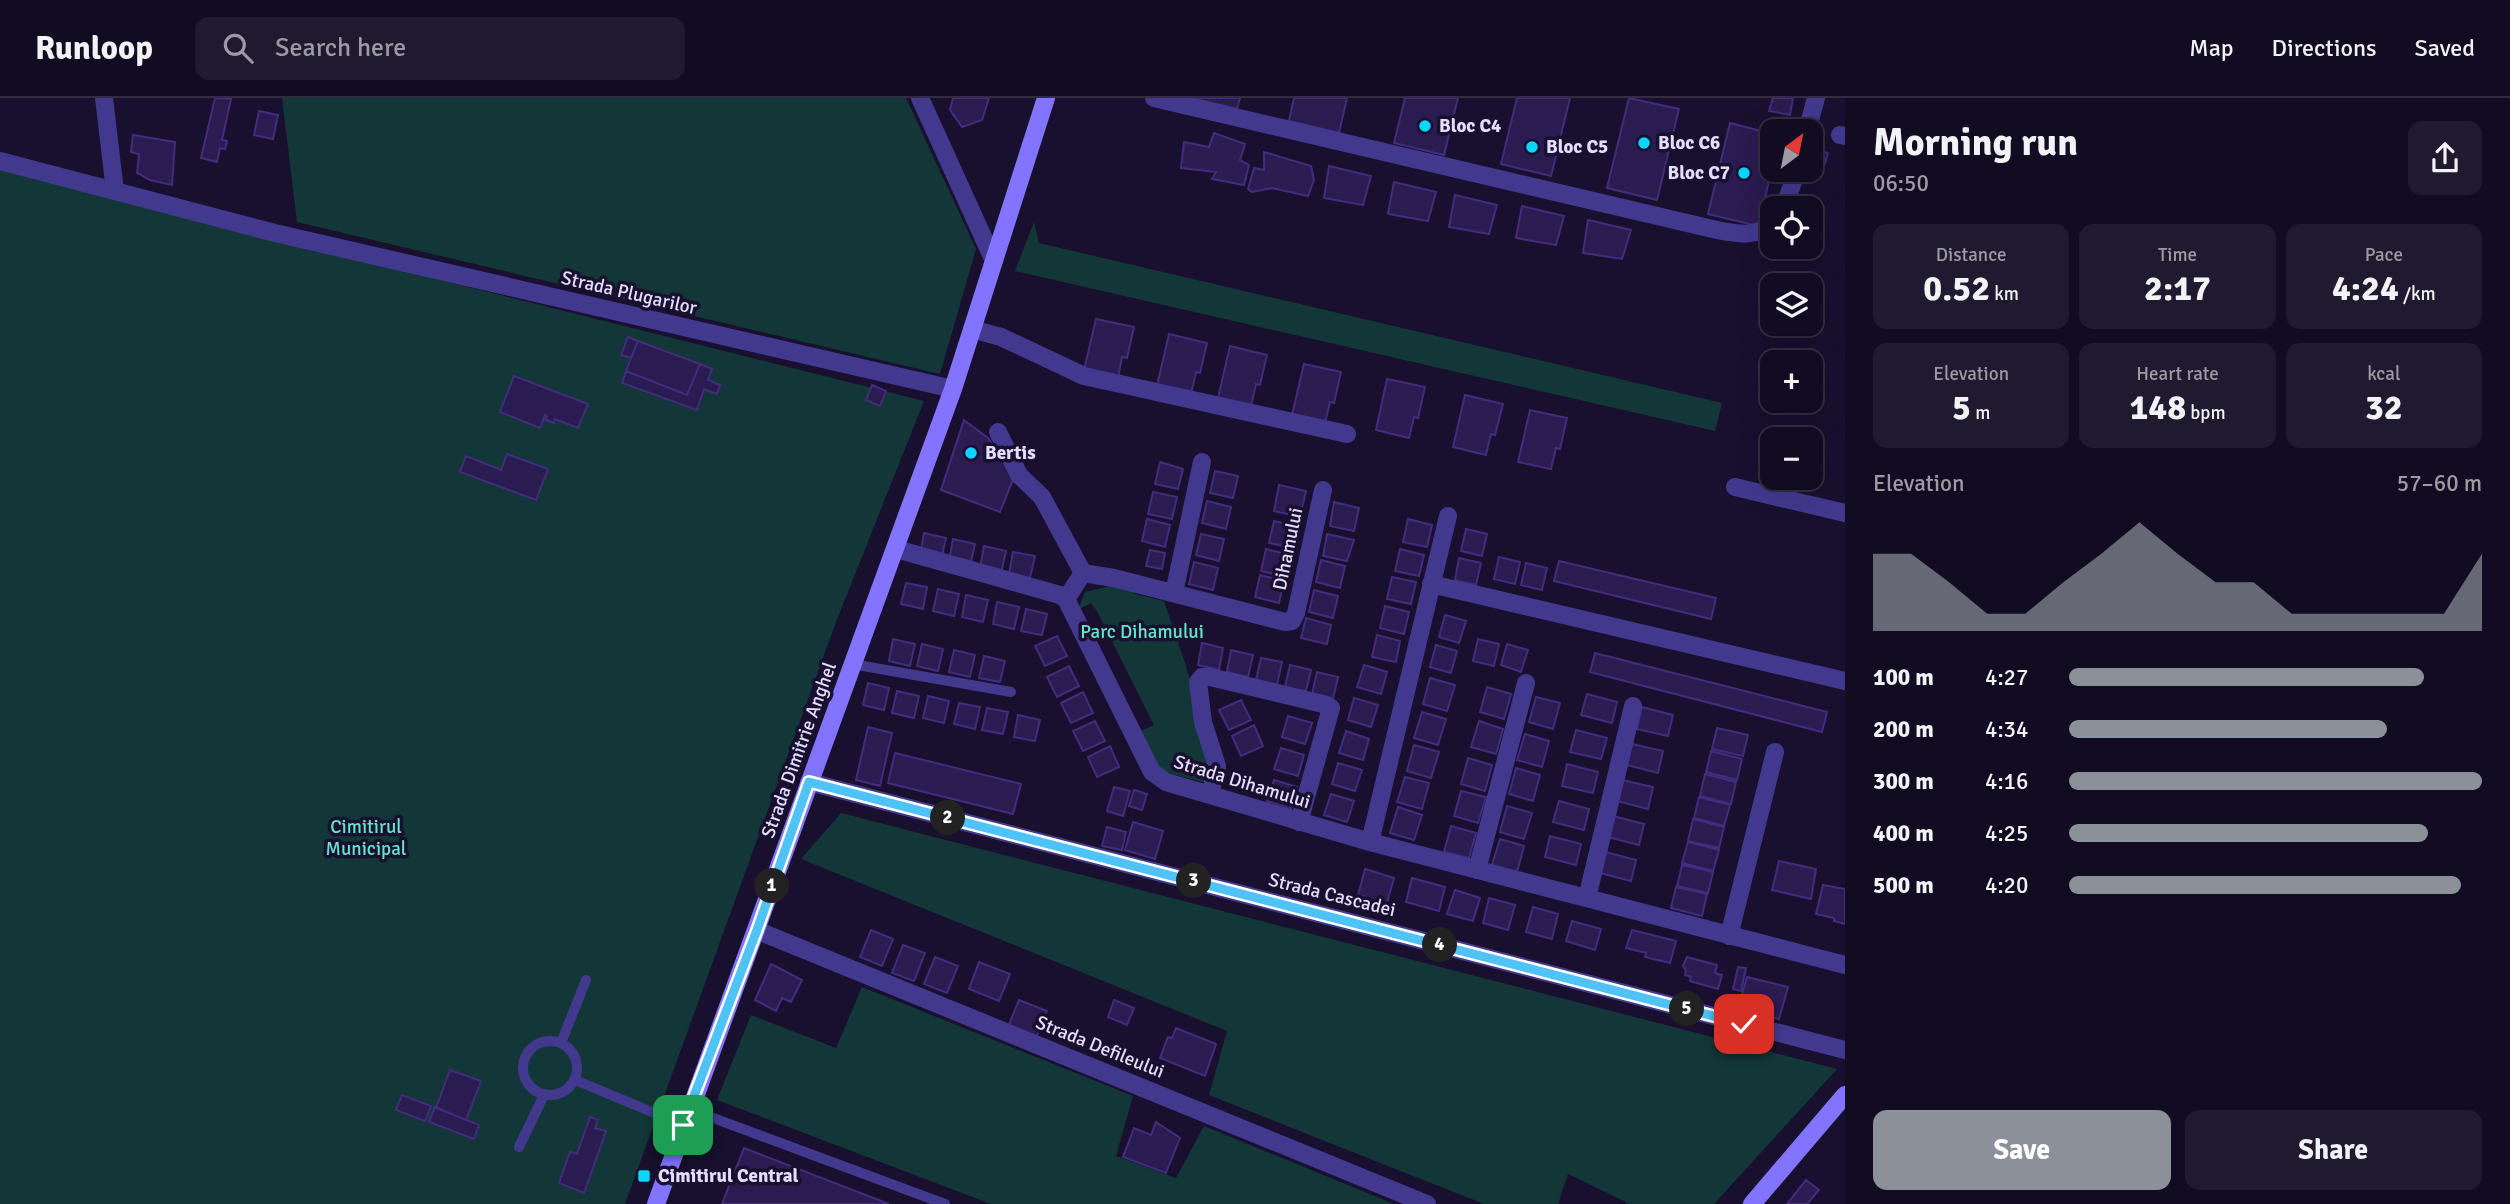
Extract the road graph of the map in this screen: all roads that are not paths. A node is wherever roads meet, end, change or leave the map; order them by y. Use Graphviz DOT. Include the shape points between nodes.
graph roads {
  1 [pos="104,98"];
  2 [pos="920,98"];
  3 [pos="1046,98"];
  4 [pos="1154,98"];
  5 [pos="1816,98"];
  6 [pos="1810,119"];
  7 [pos="0,161"];
  8 [pos="115,191"];
  9 [pos="1760,231"];
  10 [pos="994,261"];
  11 [pos="972,329"];
  12 [pos="953,389"];
  13 [pos="998,432"];
  14 [pos="1347,434"];
  15 [pos="1202,462"];
  16 [pos="1735,487"];
  17 [pos="1323,491"];
  18 [pos="1845,513"];
  19 [pos="1448,516"];
  20 [pos="896,549"];
  21 [pos="1083,573"];
  22 [pos="1432,584"];
  23 [pos="1174,593"];
  24 [pos="1066,599"];
  25 [pos="852,664"];
  26 [pos="1845,681"];
  27 [pos="1526,683"];
  28 [pos="1011,692"];
  29 [pos="1633,706"];
  30 [pos="1775,752"];
  31 [pos="809,782"];
  32 [pos="1210,795"];
  33 [pos="1299,822"];
  34 [pos="1370,842"];
  35 [pos="1477,870"];
  36 [pos="1587,898"];
  37 [pos="757,930"];
  38 [pos="1729,936"];
  39 [pos="1845,965"];
  40 [pos="586,980"];
  41 [pos="561,1043"];
  42 [pos="1845,1050"];
  43 [pos="575,1080"];
  44 [pos="544,1095"];
  45 [pos="1845,1095"];
  46 [pos="686,1117"];
  47 [pos="519,1147"];
  48 [pos="656,1204"];
  49 [pos="945,1204"];
  50 [pos="1427,1204"];
  51 [pos="1752,1204"];
  1 -- 8 [label="street"];
  2 -- 10 [label="street"];
  3 -- 10 [label="street"];
  4 -- 9 [label="street" via="1717,230 1743,235"];
  5 -- 6 [label="street"];
  7 -- 8 [label="street, Strada Plugarilor"];
  8 -- 12 [label="street, Strada Plugarilor" via="275,233"];
  10 -- 11 [label="street"];
  11 -- 12 [label="street"];
  11 -- 14 [label="street" via="1001,337 1084,376"];
  12 -- 20 [label="street, Strada Dimitrie Anghel"];
  13 -- 21 [label="street" via="1019,475 1042,497"];
  15 -- 23 [label="street"];
  16 -- 18 [label="street"];
  17 -- 23 [label="street, Dihamului" via="1292,621"];
  19 -- 22 [label="street"];
  20 -- 24 [label="street"];
  20 -- 25 [label="street, Strada Dimitrie Anghel"];
  21 -- 23 [label="street, Dihamului"];
  21 -- 24 [label="street"];
  22 -- 26 [label="street"];
  22 -- 34 [label="street"];
  24 -- 32 [label="street, Strada Dihamului" via="1152,772 1166,782"];
  25 -- 28 [label="lane"];
  25 -- 31 [label="street, Strada Dimitrie Anghel"];
  27 -- 35 [label="street"];
  29 -- 36 [label="street"];
  30 -- 38 [label="street"];
  31 -- 37 [label="street, Strada Dimitrie Anghel"];
  31 -- 42 [label="street, Strada Cascadei"];
  32 -- 33 [label="street, Strada Dihamului"];
  32 -- 33 [label="street" via="1217,766 1201,713 1198,682 1202,677 1327,705 1331,708"];
  33 -- 34 [label="street, Strada Dihamului"];
  34 -- 35 [label="street, Strada Dihamului"];
  35 -- 36 [label="street, Strada Dihamului"];
  36 -- 38 [label="street, Strada Dihamului"];
  37 -- 46 [label="street, Strada Dimitrie Anghel"];
  37 -- 50 [label="street, Strada Defileului"];
  38 -- 39 [label="street, Strada Dihamului"];
  40 -- 41 [label="lane"];
  41 -- 43 [label="lane" via="577,1063"];
  41 -- 44 [label="lane" via="544,1042 525,1058 528,1084"];
  43 -- 44 [label="lane" via="562,1093"];
  43 -- 46 [label="lane"];
  44 -- 47 [label="lane"];
  45 -- 51 [label="street"];
  46 -- 48 [label="street, Strada Dimitrie Anghel"];
  46 -- 49 [label="lane"];
}
